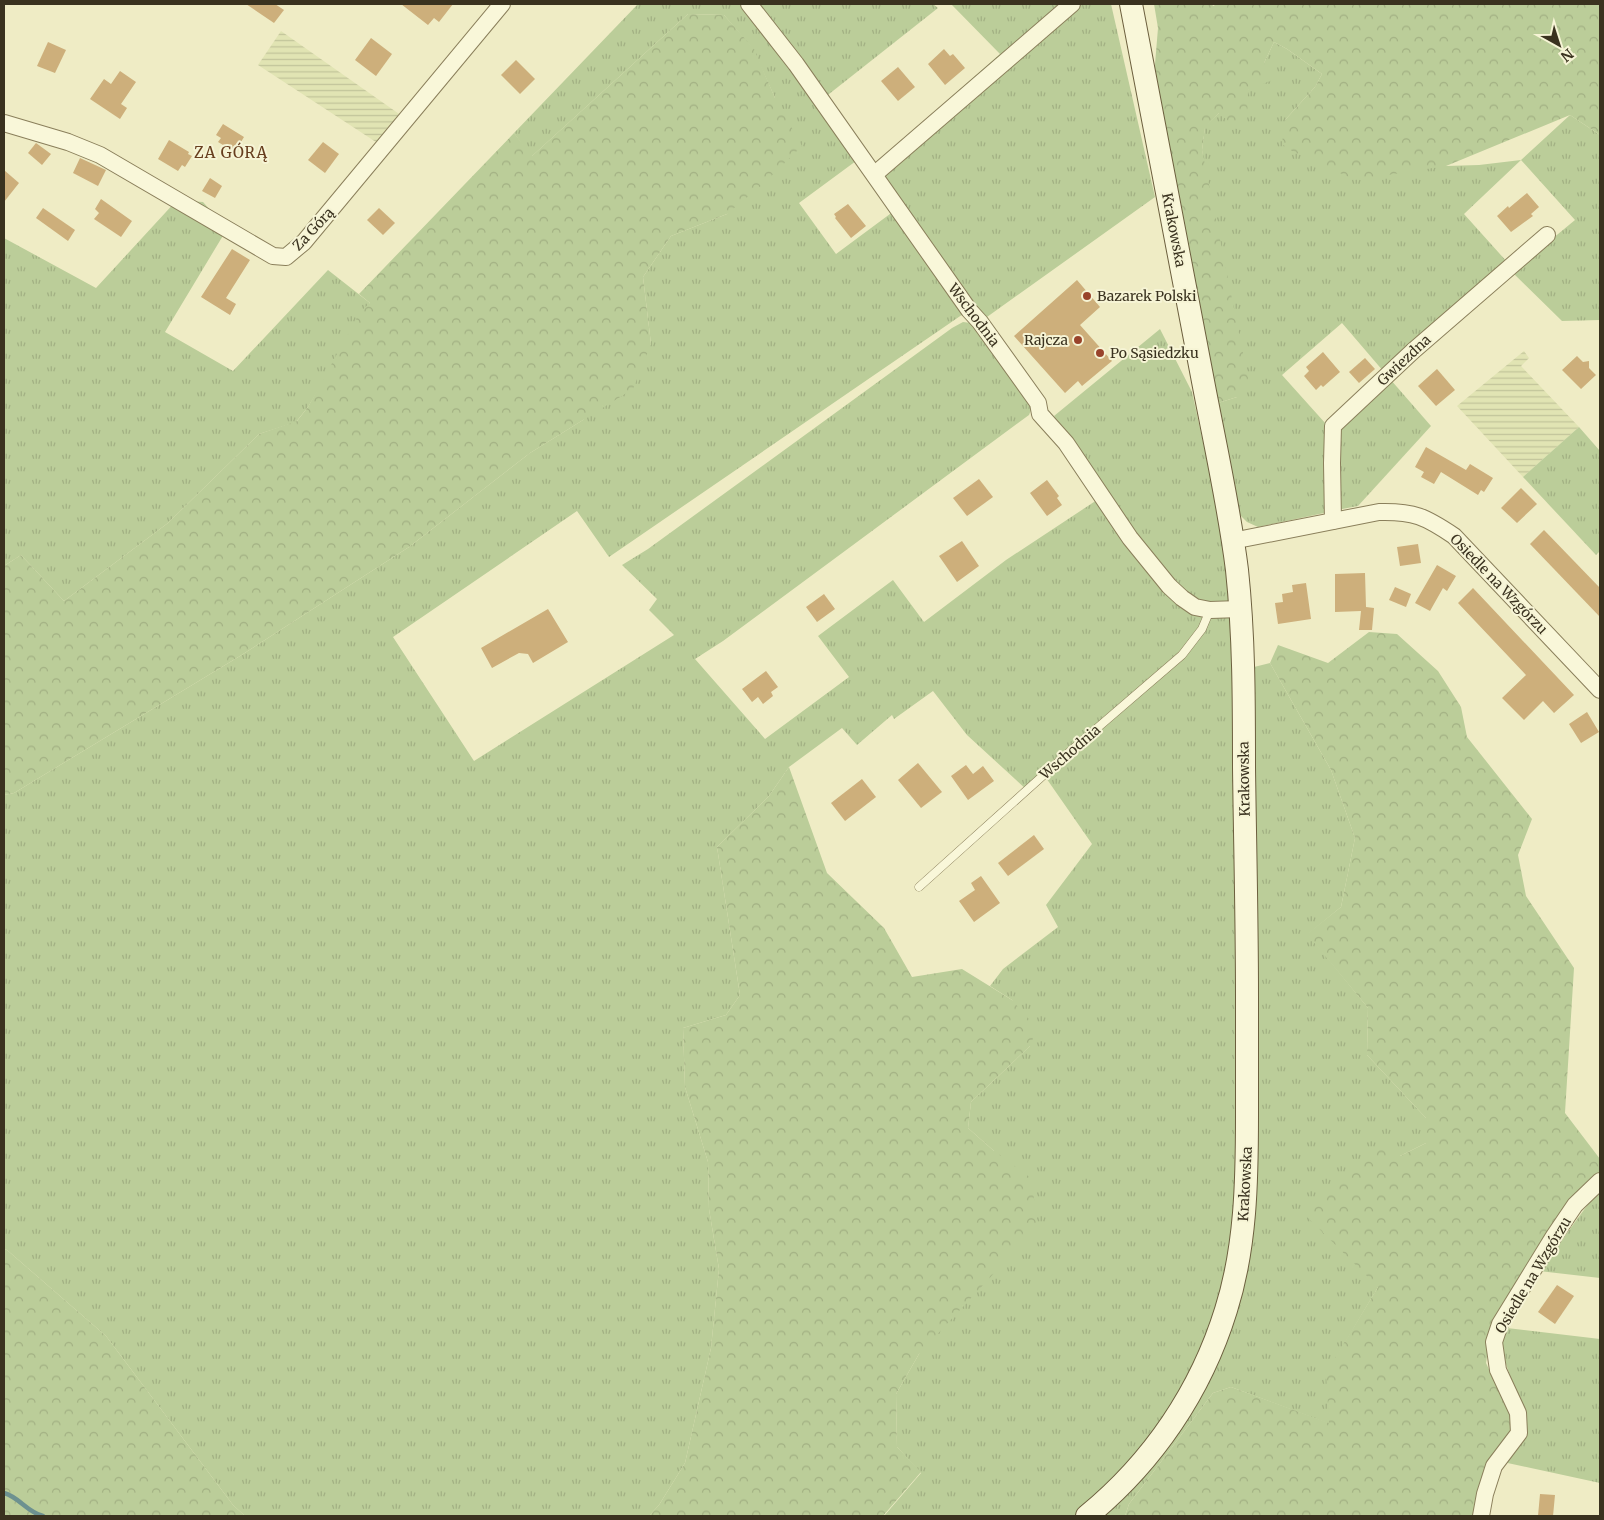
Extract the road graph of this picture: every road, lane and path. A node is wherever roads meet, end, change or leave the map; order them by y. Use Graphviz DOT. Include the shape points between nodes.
graph roads {
  1 [pos="502,4"];
  2 [pos="749,4"];
  3 [pos="1072,4"];
  4 [pos="1131,4"];
  5 [pos="4,123"];
  6 [pos="875,174"];
  7 [pos="1547,235"];
  8 [pos="1333,520"];
  9 [pos="1232,540"];
  10 [pos="1240,609"];
  11 [pos="1210,610"];
  12 [pos="1600,690"];
  13 [pos="919,887"];
  14 [pos="1600,1181"];
  15 [pos="1087,1516"];
  16 [pos="1481,1516"];
  1 -- 5 [label="street, Za Górą" via="304,242 286,257 273,256 100,155"];
  2 -- 6 [label="street, Wschodnia"];
  3 -- 6 [label="street"];
  4 -- 9 [label="main road, Krakowska"];
  6 -- 11 [label="street, Wschodnia" via="969,310 1038,402 1040,414 1066,443 1130,538 1182,598 1195,607"];
  7 -- 8 [label="street, Gwiezdna" via="1413,351 1333,426"];
  8 -- 9 [label="street, Osiedle na Wzgórzu"];
  8 -- 12 [label="street, Osiedle na Wzgórzu" via="1398,511 1432,521 1454,536"];
  9 -- 10 [label="main road, Krakowska"];
  10 -- 11 [label="street, Wschodnia"];
  10 -- 15 [label="main road, Krakowska" via="1247,1167 1236,1275 1218,1334 1183,1406 1166,1433 1127,1480"];
  11 -- 13 [label="lane, Wschodnia" via="1202,629 1182,655"];
  14 -- 16 [label="street, Osiedle na Wzgórzu" via="1575,1205 1500,1324 1494,1342 1498,1370 1518,1413 1519,1433 1494,1466"];
}
